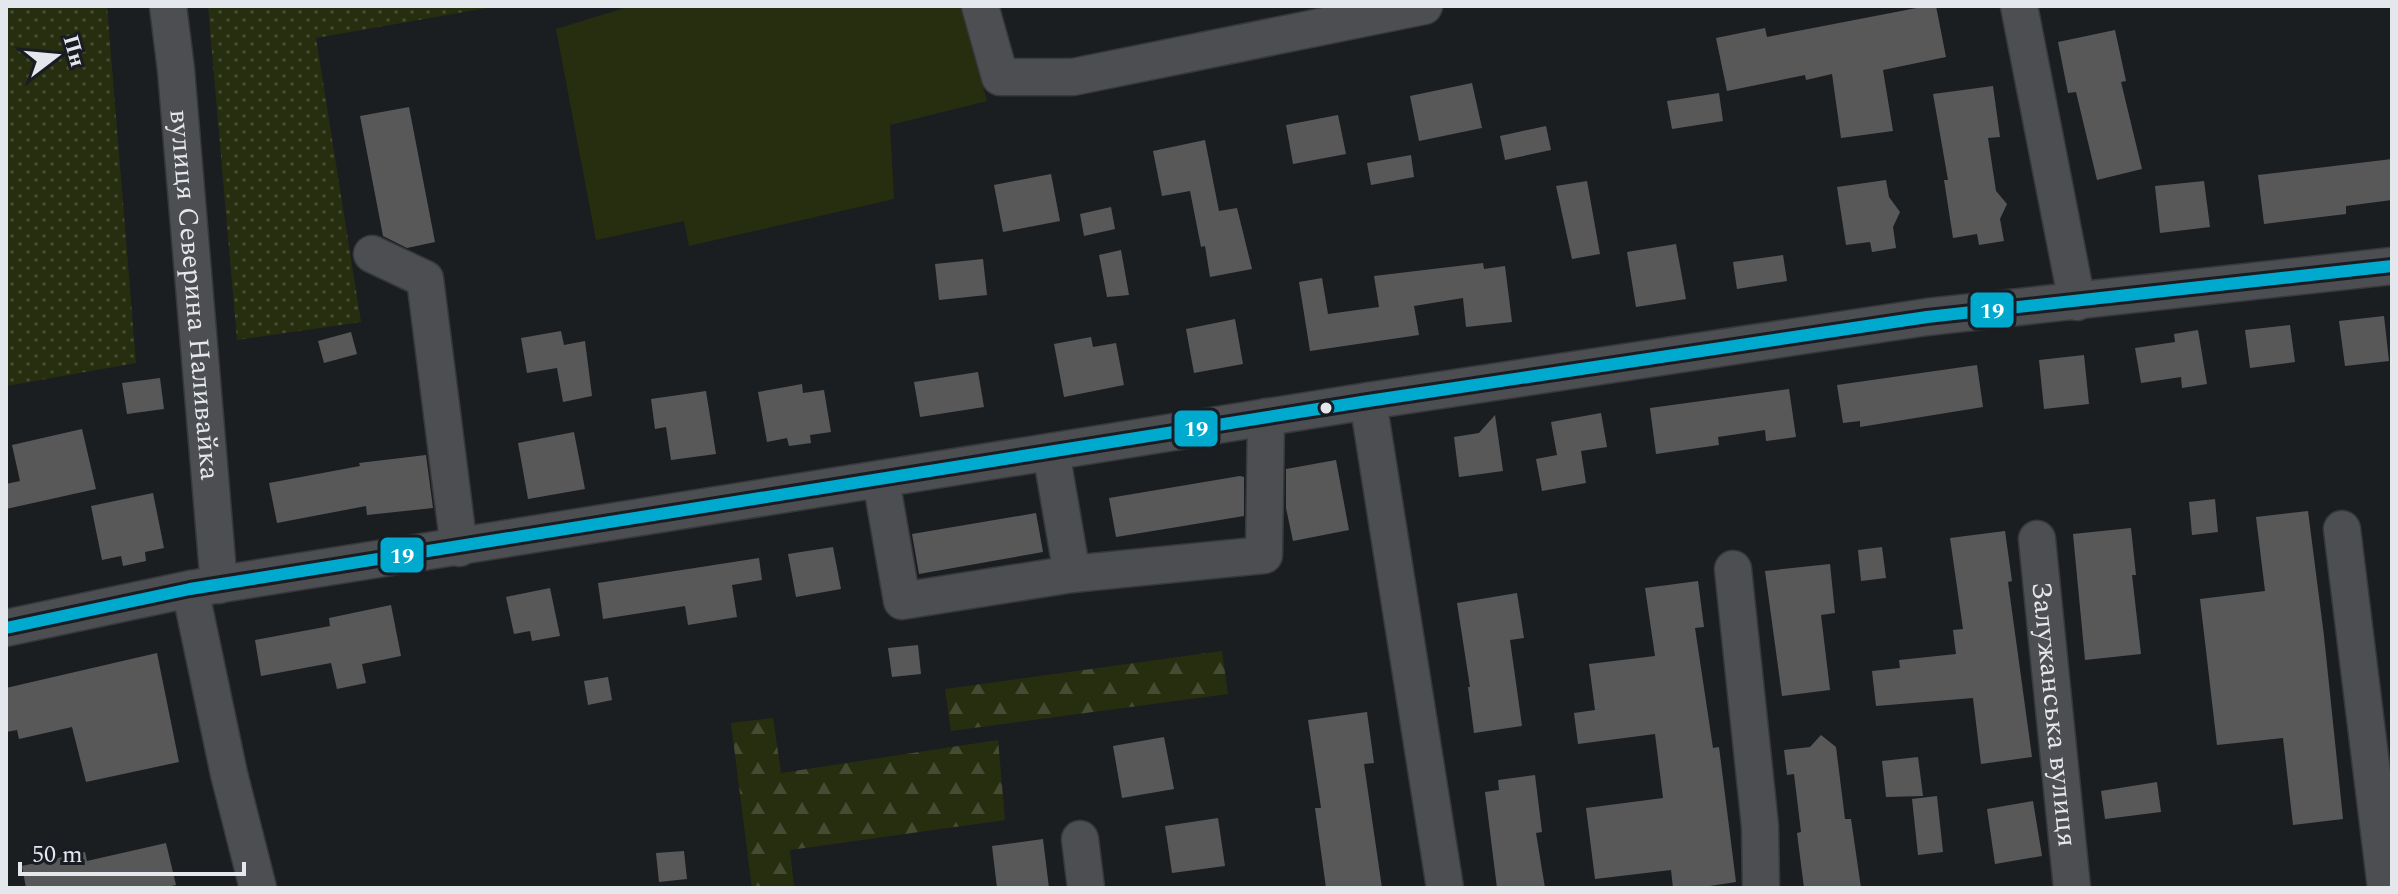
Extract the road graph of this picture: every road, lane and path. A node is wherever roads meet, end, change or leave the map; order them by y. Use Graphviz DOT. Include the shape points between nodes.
graph roads {
  1 [pos="168,6"];
  2 [pos="980,6"];
  3 [pos="1424,6"];
  4 [pos="2019,6"];
  5 [pos="372,254"];
  6 [pos="2392,266"];
  7 [pos="2077,302"];
  8 [pos="1368,401"];
  9 [pos="1266,417"];
  10 [pos="1051,452"];
  11 [pos="881,480"];
  12 [pos="2342,529"];
  13 [pos="2037,539"];
  14 [pos="459,548"];
  15 [pos="1733,569"];
  16 [pos="1072,574"];
  17 [pos="205,587"];
  18 [pos="6,628"];
  19 [pos="1080,839"];
  20 [pos="258,888"];
  21 [pos="1086,888"];
  22 [pos="1445,888"];
  23 [pos="1761,888"];
  24 [pos="2072,888"];
  25 [pos="2386,888"];
  1 -- 17 [label="street, вулиця Северина Наливайка"];
  2 -- 3 [label="street" via="1000,77 1073,77"];
  4 -- 7 [label="street"];
  5 -- 14 [label="street" via="425,279"];
  6 -- 7 [label="street"];
  7 -- 8 [label="street" via="1927,317"];
  8 -- 9 [label="street"];
  8 -- 22 [label="street"];
  9 -- 10 [label="street"];
  9 -- 16 [label="street" via="1264,555"];
  10 -- 11 [label="street"];
  10 -- 16 [label="street"];
  11 -- 14 [label="street"];
  11 -- 16 [label="street" via="902,601"];
  12 -- 25 [label="street"];
  13 -- 24 [label="street, Залужанська вулиця"];
  14 -- 17 [label="street"];
  15 -- 23 [label="street" via="1760,826"];
  17 -- 18 [label="street"];
  17 -- 20 [label="street, вулиця Северина Наливайка" via="229,774"];
  19 -- 21 [label="street"];
}
